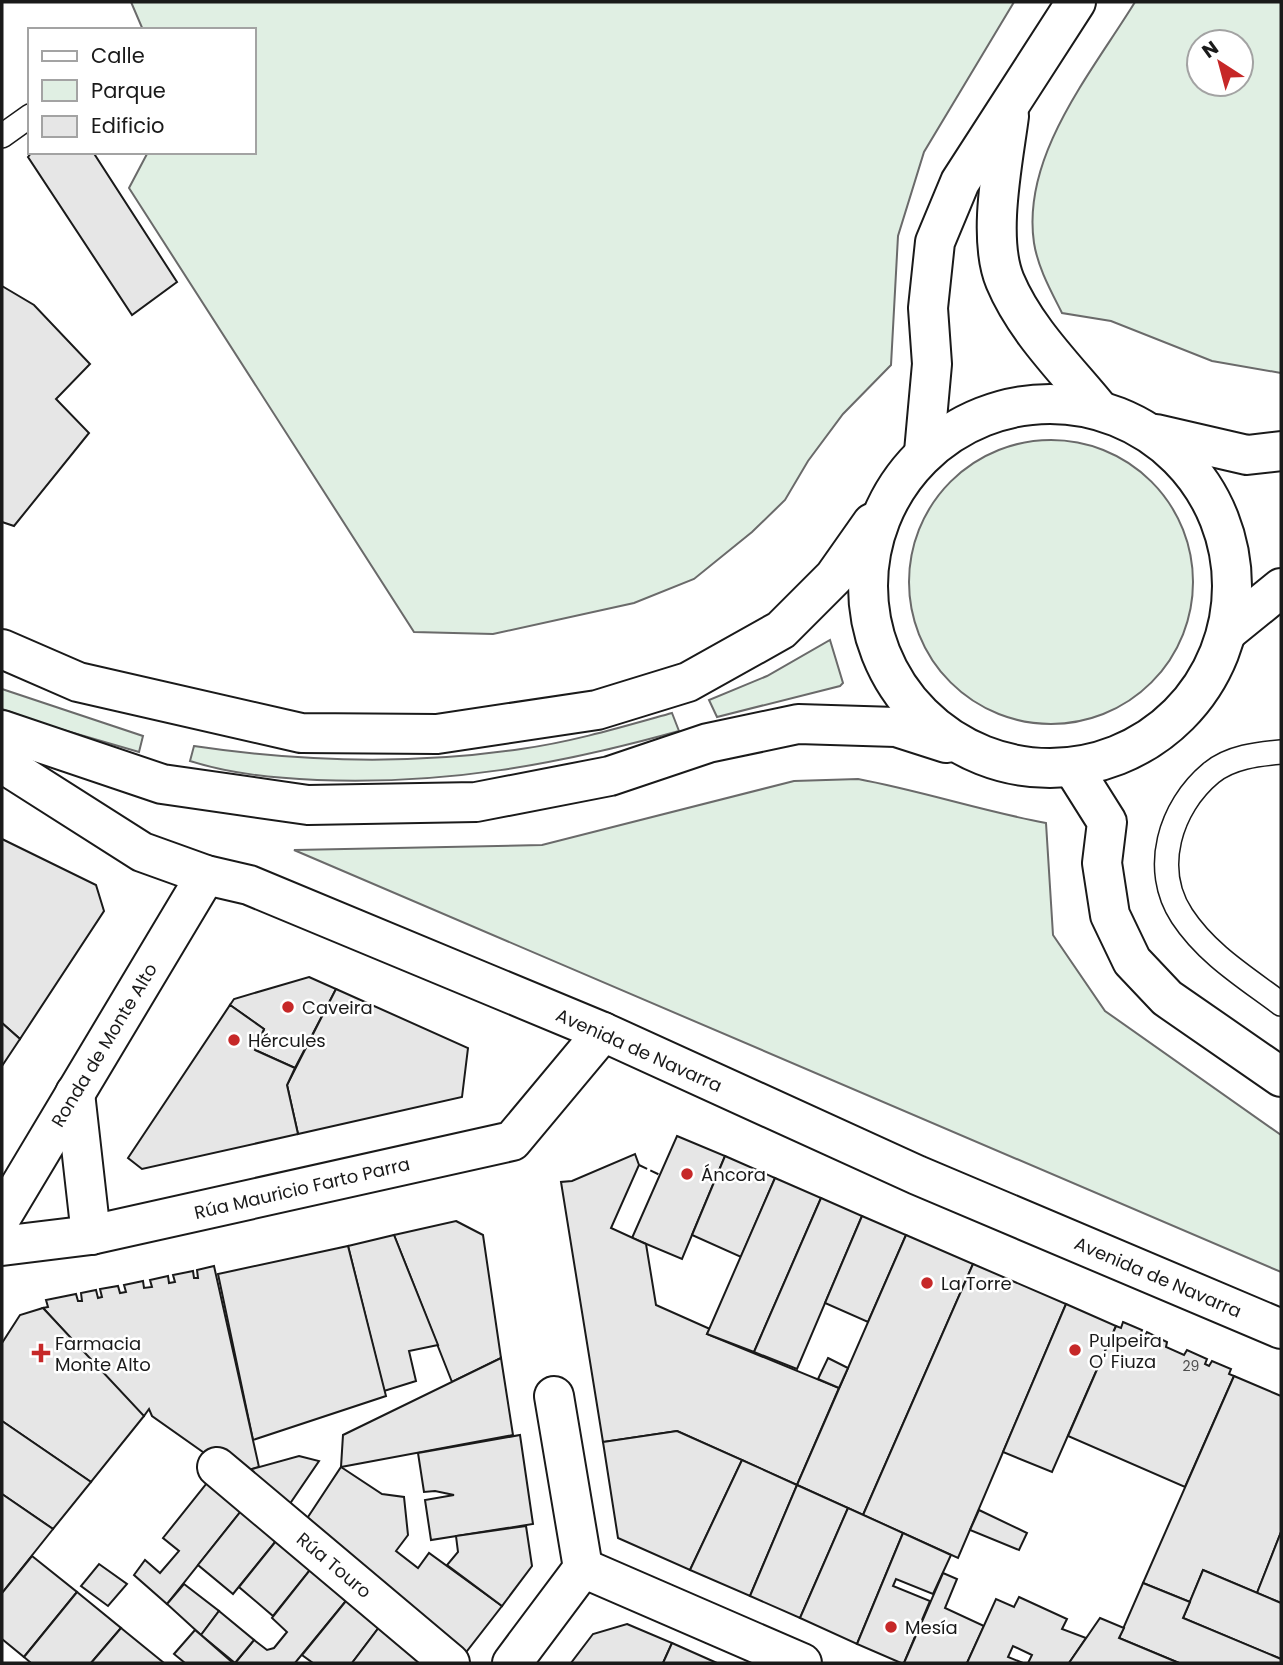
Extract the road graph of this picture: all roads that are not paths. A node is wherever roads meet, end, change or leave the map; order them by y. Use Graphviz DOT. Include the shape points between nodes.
graph roads {
  1 [pos="1076,2"];
  2 [pos="1009,109"];
  3 [pos="28,117"];
  4 [pos="2,136"];
  5 [pos="1097,407"];
  6 [pos="1153,433"];
  7 [pos="1281,451"];
  8 [pos="924,452"];
  9 [pos="886,504"];
  10 [pos="1281,587"];
  11 [pos="1228,631"];
  12 [pos="2,649"];
  13 [pos="2,730"];
  14 [pos="967,750"];
  15 [pos="1281,751"];
  16 [pos="2,763"];
  17 [pos="1073,768"];
  18 [pos="206,875"];
  19 [pos="1281,1004"];
  20 [pos="603,1032"];
  21 [pos="1281,1077"];
  22 [pos="75,1093"];
  23 [pos="2,1216"];
  24 [pos="92,1235"];
  25 [pos="2,1246"];
  26 [pos="1281,1329"];
  27 [pos="554,1396"];
  28 [pos="217,1467"];
  29 [pos="583,1568"];
  30 [pos="450,1663"];
  31 [pos="512,1663"];
  32 [pos="802,1663"];
  1 -- 2 [label="street"];
  2 -- 5 [label="street" via="996,225 1005,280 1033,328"];
  2 -- 8 [label="street" via="960,182 935,242 928,308 932,364"];
  3 -- 4 [label="lane"];
  5 -- 6 [label="street"];
  5 -- 8 [label="street" via="1036,402 975,418"];
  6 -- 7 [label="street" via="1247,455"];
  6 -- 11 [label="street" via="1195,471 1222,519 1234,575"];
  8 -- 9 [label="street"];
  9 -- 12 [label="street" via="835,578 781,630 688,682 597,710 437,734 301,733 78,682"];
  9 -- 14 [label="street" via="869,559 872,627 887,670 920,717"];
  10 -- 11 [label="street"];
  11 -- 17 [label="street" via="1207,681 1172,723 1126,752"];
  13 -- 14 [label="street" via="162,784 308,805 476,802 610,776 708,743 798,724 896,727"];
  14 -- 17 [label="street" via="1019,766"];
  15 -- 19 [label="lane" via="1247,756 1212,772 1180,808 1167,843 1168,880 1181,914 1207,948"];
  16 -- 18 [label="street, Avenida de Navarra" via="142,852"];
  17 -- 21 [label="street" via="1107,822 1102,863 1110,915 1132,961 1167,998"];
  18 -- 20 [label="street, Avenida de Navarra" via="249,885"];
  18 -- 22 [label="street, Ronda de Monte Alto"];
  20 -- 24 [label="street, Rúa Mauricio Farto Parra" via="512,1140"];
  20 -- 26 [label="street, Avenida de Navarra" via="904,1169"];
  22 -- 23 [label="street, Ronda de Monte Alto"];
  22 -- 24 [label="street"];
  24 -- 25 [label="street, Rúa Mauricio Farto Parra"];
  27 -- 29 [label="street"];
  28 -- 30 [label="street, Rúa Touro"];
  29 -- 31 [label="street"];
  29 -- 32 [label="street"];
}
